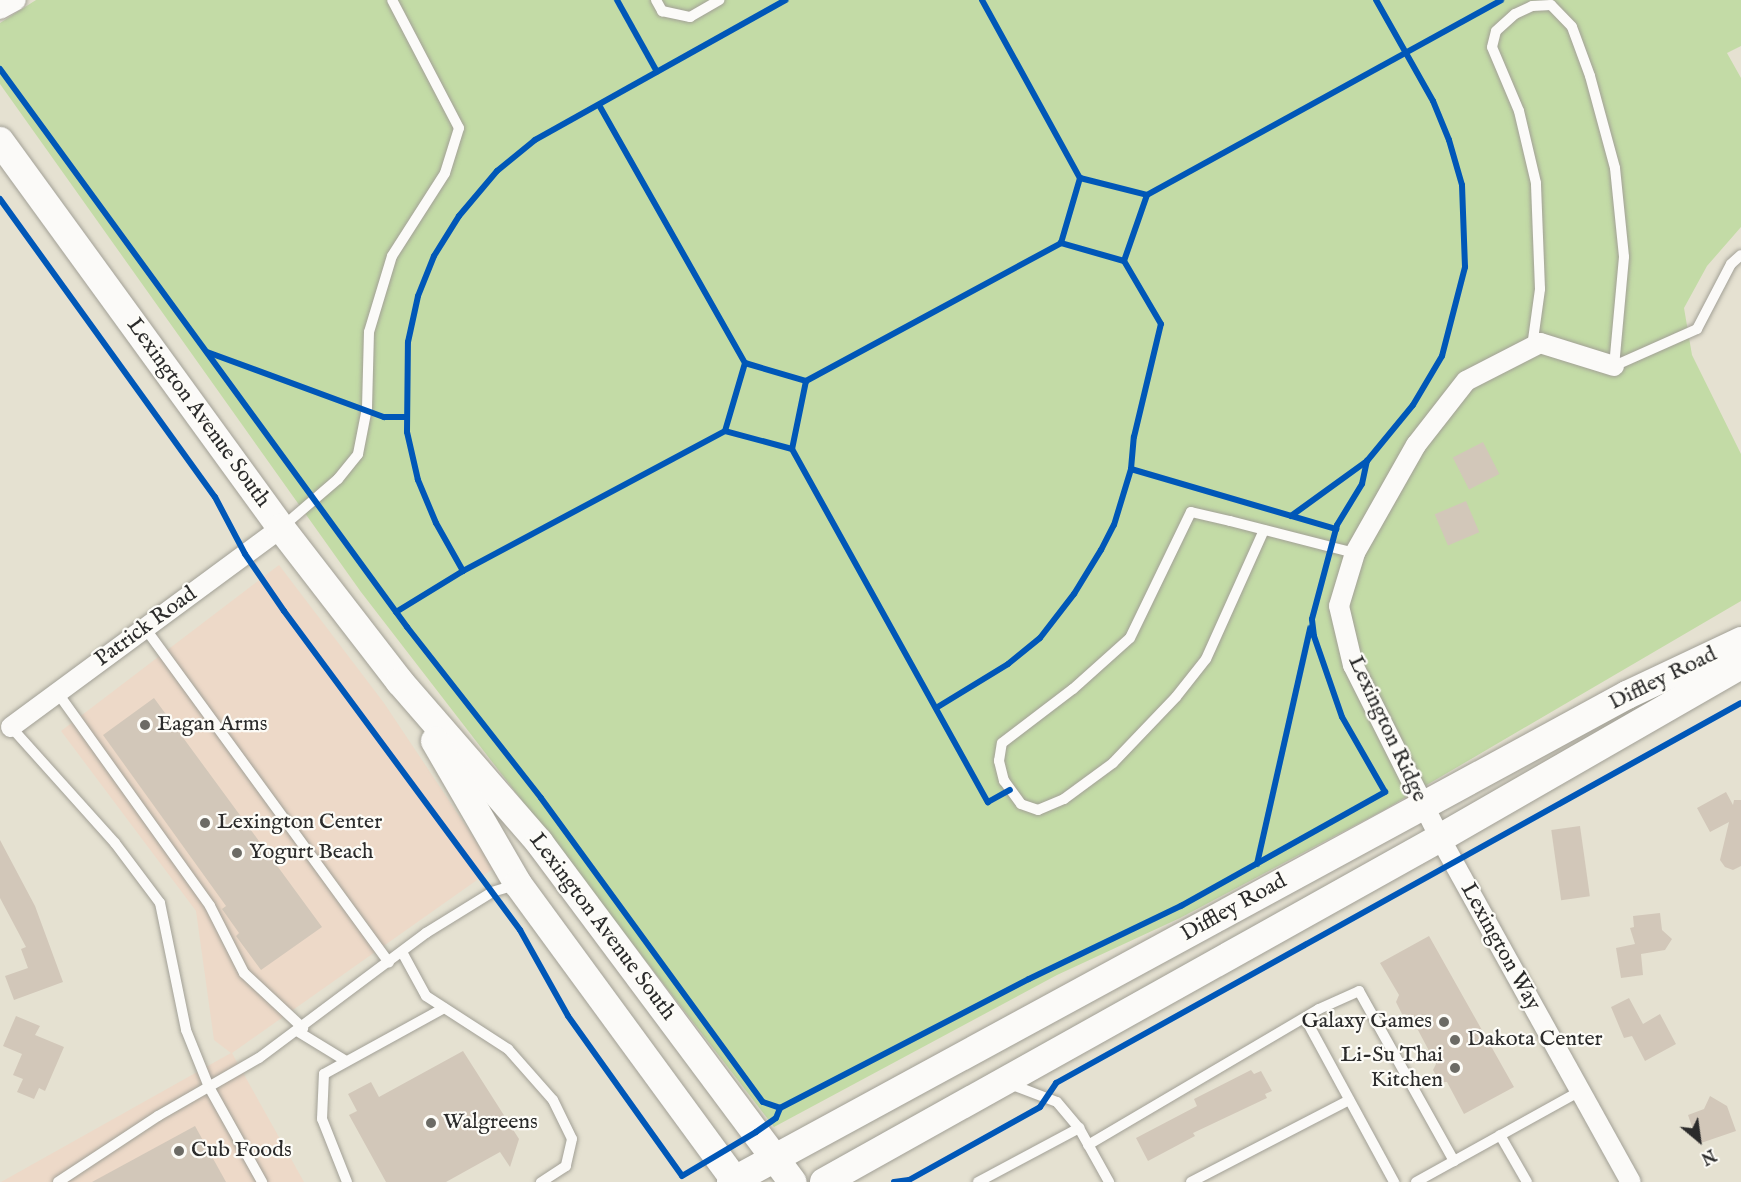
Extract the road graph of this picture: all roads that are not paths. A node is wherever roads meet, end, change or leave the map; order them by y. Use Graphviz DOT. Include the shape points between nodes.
graph roads {
  1 [pos="16,0"];
  2 [pos="392,0"];
  3 [pos="656,0"];
  4 [pos="719,0"];
  5 [pos="0,9"];
  6 [pos="0,141"];
  7 [pos="1741,255"];
  8 [pos="1532,347"];
  9 [pos="1614,366"];
  10 [pos="281,528"];
  11 [pos="1264,530"];
  12 [pos="1355,554"];
  13 [pos="145,628"];
  14 [pos="1741,641"];
  15 [pos="1741,665"];
  16 [pos="400,682"];
  17 [pos="57,692"];
  18 [pos="11,727"];
  19 [pos="1423,805"];
  20 [pos="1440,838"];
  21 [pos="518,884"];
  22 [pos="402,952"];
  23 [pos="389,962"];
  24 [pos="444,1008"];
  25 [pos="1305,1017"];
  26 [pos="300,1030"];
  27 [pos="346,1061"];
  28 [pos="1007,1082"];
  29 [pos="209,1087"];
  30 [pos="1580,1091"];
  31 [pos="1349,1100"];
  32 [pos="1079,1128"];
  33 [pos="1500,1135"];
  34 [pos="1088,1145"];
  35 [pos="775,1158"];
  36 [pos="1454,1161"];
  37 [pos="734,1181"];
  38 [pos="58,1182"];
  39 [pos="262,1182"];
  40 [pos="347,1182"];
  41 [pos="541,1182"];
  42 [pos="792,1182"];
  43 [pos="824,1182"];
  44 [pos="978,1182"];
  45 [pos="1109,1182"];
  46 [pos="1191,1182"];
  47 [pos="1394,1182"];
  48 [pos="1416,1182"];
  49 [pos="1527,1182"];
  50 [pos="1630,1182"];
  1 -- 5 [label="street"];
  2 -- 10 [label="lane" via="459,128 445,173 392,256 369,332 368,408 358,454 338,479"];
  3 -- 4 [label="lane" via="662,11 690,17"];
  6 -- 10 [label="main road, Lexington Avenue South"];
  7 -- 9 [label="lane" via="1731,264 1697,329"];
  8 -- 9 [label="street" via="1540,343"];
  8 -- 9 [label="lane" via="1540,289 1536,183 1520,111 1492,47 1496,32 1515,14 1532,6 1551,5 1572,27 1615,168 1623,257"];
  8 -- 12 [label="street, Lexington Ridge" via="1466,381 1416,446"];
  10 -- 13 [label="street, Patrick Road"];
  10 -- 16 [label="main road, Lexington Avenue South"];
  11 -- 11 [label="lane" via="1191,512 1130,638 1073,689 1002,743 999,761 1004,781 1021,804 1038,810 1064,799 1113,763 1176,697 1206,659"];
  11 -- 12 [label="lane"];
  12 -- 19 [label="street, Lexington Ridge" via="1339,606 1353,665"];
  13 -- 17 [label="street, Patrick Road"];
  13 -- 23 [label="lane"];
  14 -- 19 [label="main road, Diffley Road" via="1627,695"];
  15 -- 20 [label="main road, Diffley Road"];
  16 -- 21 [label="main road, Lexington Avenue South"];
  16 -- 35 [label="main road, Lexington Avenue South" via="539,842"];
  17 -- 18 [label="street, Patrick Road"];
  17 -- 26 [label="lane" via="210,906 244,973"];
  18 -- 29 [label="lane" via="115,843 160,903 186,1030"];
  19 -- 20 [label="street, Lexington Ridge"];
  19 -- 35 [label="main road, Diffley Road"];
  20 -- 28 [label="main road, Diffley Road"];
  20 -- 30 [label="street, Lexington Way"];
  21 -- 22 [label="lane" via="492,892"];
  21 -- 37 [label="main road, Lexington Avenue South"];
  22 -- 23 [label="lane"];
  22 -- 24 [label="lane" via="426,996"];
  23 -- 26 [label="lane"];
  24 -- 27 [label="lane"];
  24 -- 41 [label="lane" via="508,1049 554,1100 572,1139 566,1166"];
  25 -- 31 [label="lane"];
  25 -- 34 [label="lane"];
  25 -- 36 [label="lane" via="1359,991"];
  26 -- 27 [label="lane"];
  26 -- 29 [label="lane"];
  27 -- 40 [label="lane" via="324,1074 322,1119"];
  28 -- 32 [label="lane" via="1057,1102"];
  28 -- 43 [label="main road, Diffley Road"];
  29 -- 38 [label="lane"];
  29 -- 39 [label="lane"];
  30 -- 33 [label="lane"];
  30 -- 50 [label="street, Lexington Way"];
  31 -- 46 [label="lane"];
  31 -- 47 [label="lane"];
  32 -- 34 [label="lane"];
  32 -- 44 [label="lane"];
  33 -- 36 [label="lane"];
  33 -- 49 [label="lane"];
  34 -- 45 [label="lane"];
  35 -- 37 [label="main road, Diffley Road"];
  35 -- 42 [label="main road, Lexington Avenue South"];
  36 -- 48 [label="lane"];
}
